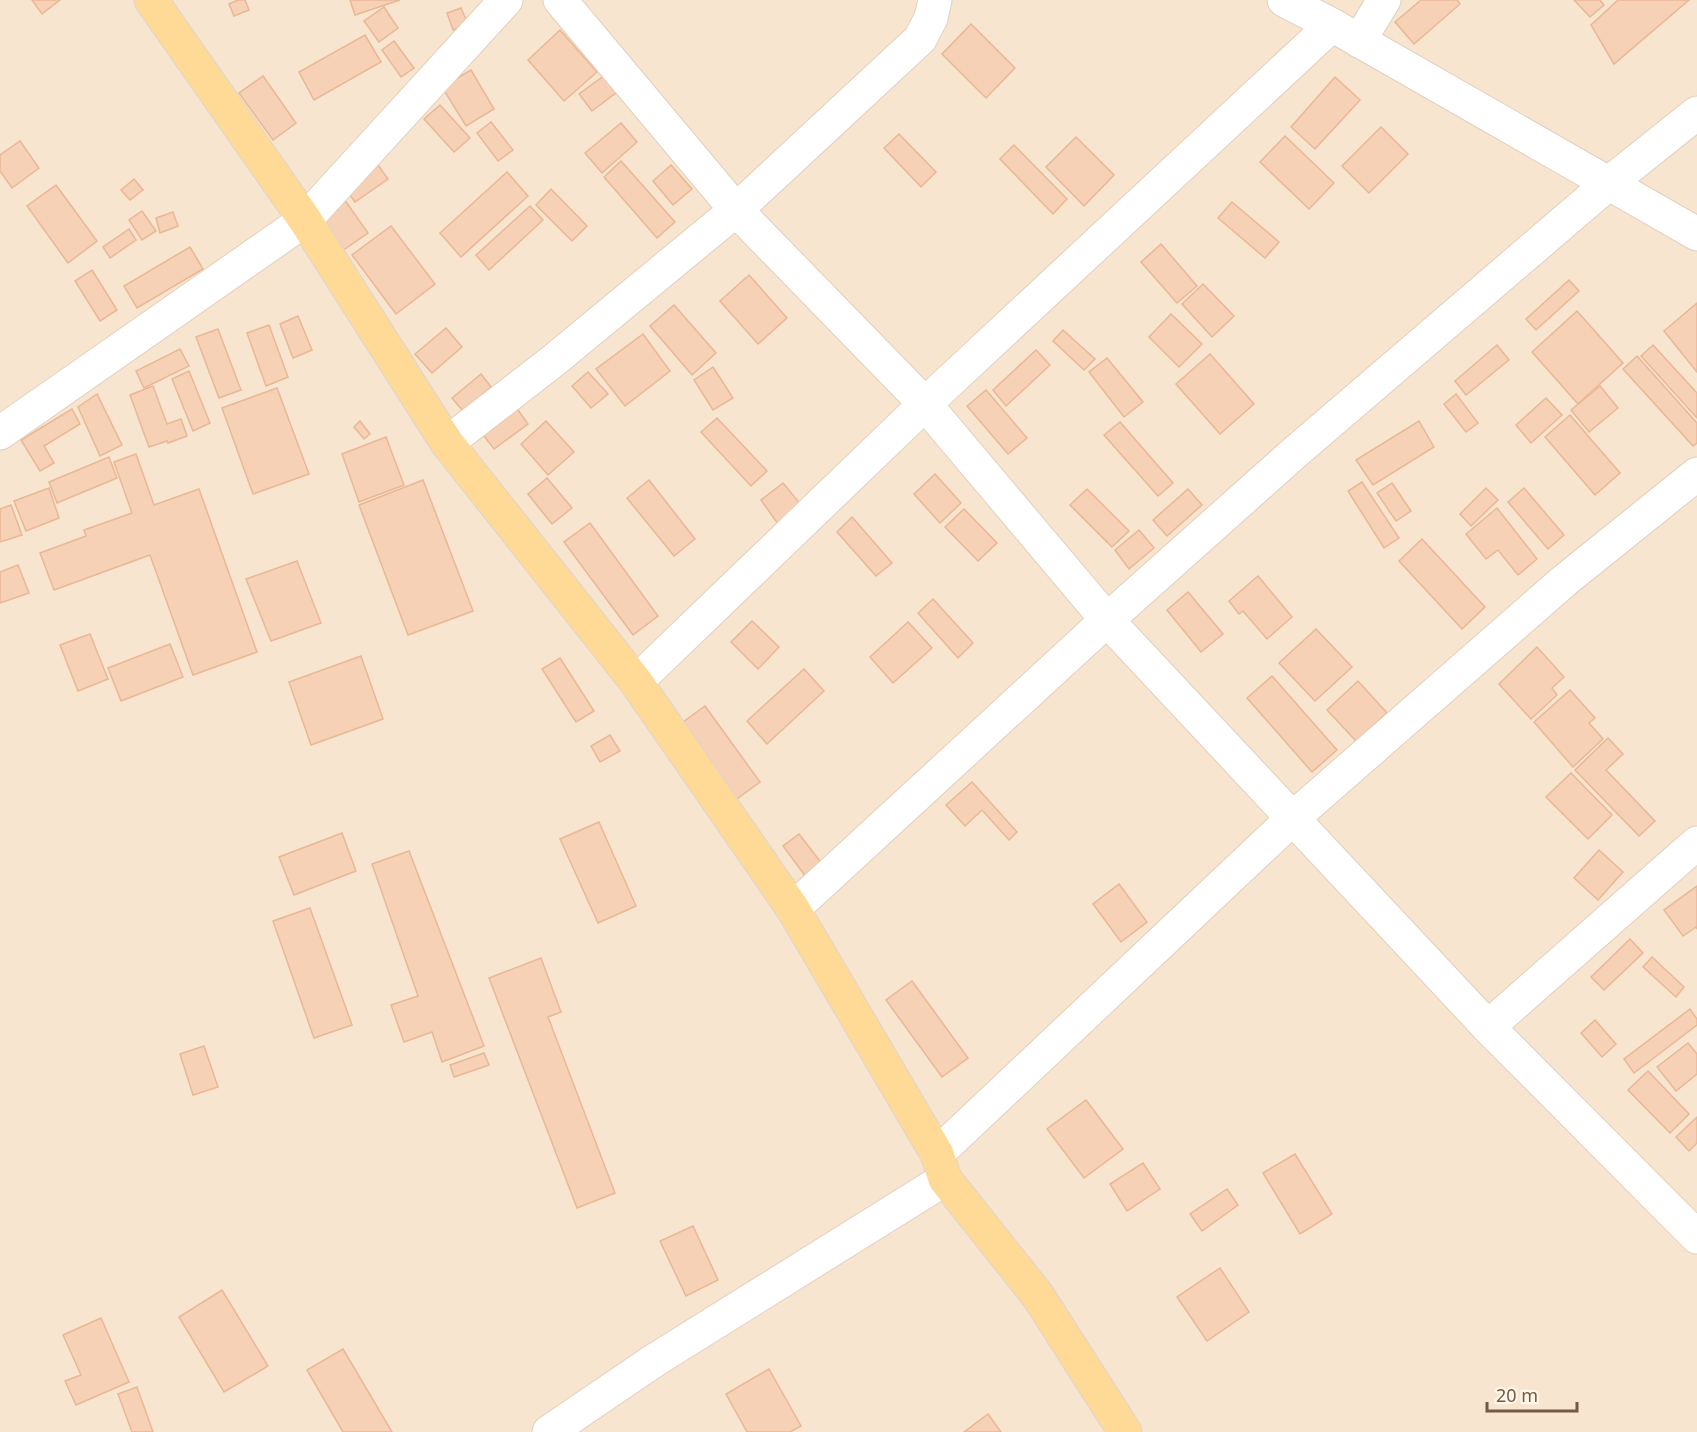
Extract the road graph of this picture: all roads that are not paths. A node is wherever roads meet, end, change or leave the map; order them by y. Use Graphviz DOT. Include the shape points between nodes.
graph roads {
  1 [pos="151,0"];
  2 [pos="506,0"];
  3 [pos="560,0"];
  4 [pos="935,0"];
  5 [pos="1284,0"];
  6 [pos="1384,0"];
  7 [pos="1345,33"];
  8 [pos="1697,113"];
  9 [pos="1608,184"];
  10 [pos="736,210"];
  11 [pos="304,220"];
  12 [pos="1697,234"];
  13 [pos="925,404"];
  14 [pos="0,433"];
  15 [pos="447,443"];
  16 [pos="1697,474"];
  17 [pos="1107,620"];
  18 [pos="636,681"];
  19 [pos="1293,818"];
  20 [pos="1697,843"];
  21 [pos="793,909"];
  22 [pos="1488,1027"];
  23 [pos="941,1166"];
  24 [pos="1693,1227"];
  25 [pos="549,1432"];
  26 [pos="1125,1432"];
  1 -- 11 [label="main road"];
  2 -- 11 [label="street"];
  3 -- 10 [label="street"];
  4 -- 10 [label="street" via="920,39"];
  5 -- 7 [label="street"];
  6 -- 7 [label="street"];
  7 -- 9 [label="street"];
  7 -- 13 [label="street"];
  8 -- 9 [label="street"];
  9 -- 12 [label="street"];
  9 -- 17 [label="street" via="1293,454"];
  10 -- 13 [label="street"];
  10 -- 15 [label="street"];
  11 -- 14 [label="street"];
  11 -- 15 [label="main road"];
  13 -- 17 [label="street"];
  13 -- 18 [label="street"];
  15 -- 18 [label="main road"];
  16 -- 19 [label="street" via="1564,581"];
  17 -- 19 [label="street"];
  17 -- 21 [label="street"];
  18 -- 21 [label="main road"];
  19 -- 22 [label="street"];
  19 -- 23 [label="street"];
  20 -- 22 [label="street"];
  21 -- 23 [label="main road"];
  22 -- 24 [label="street"];
  23 -- 25 [label="street"];
  23 -- 26 [label="main road" via="1038,1296"];
}
